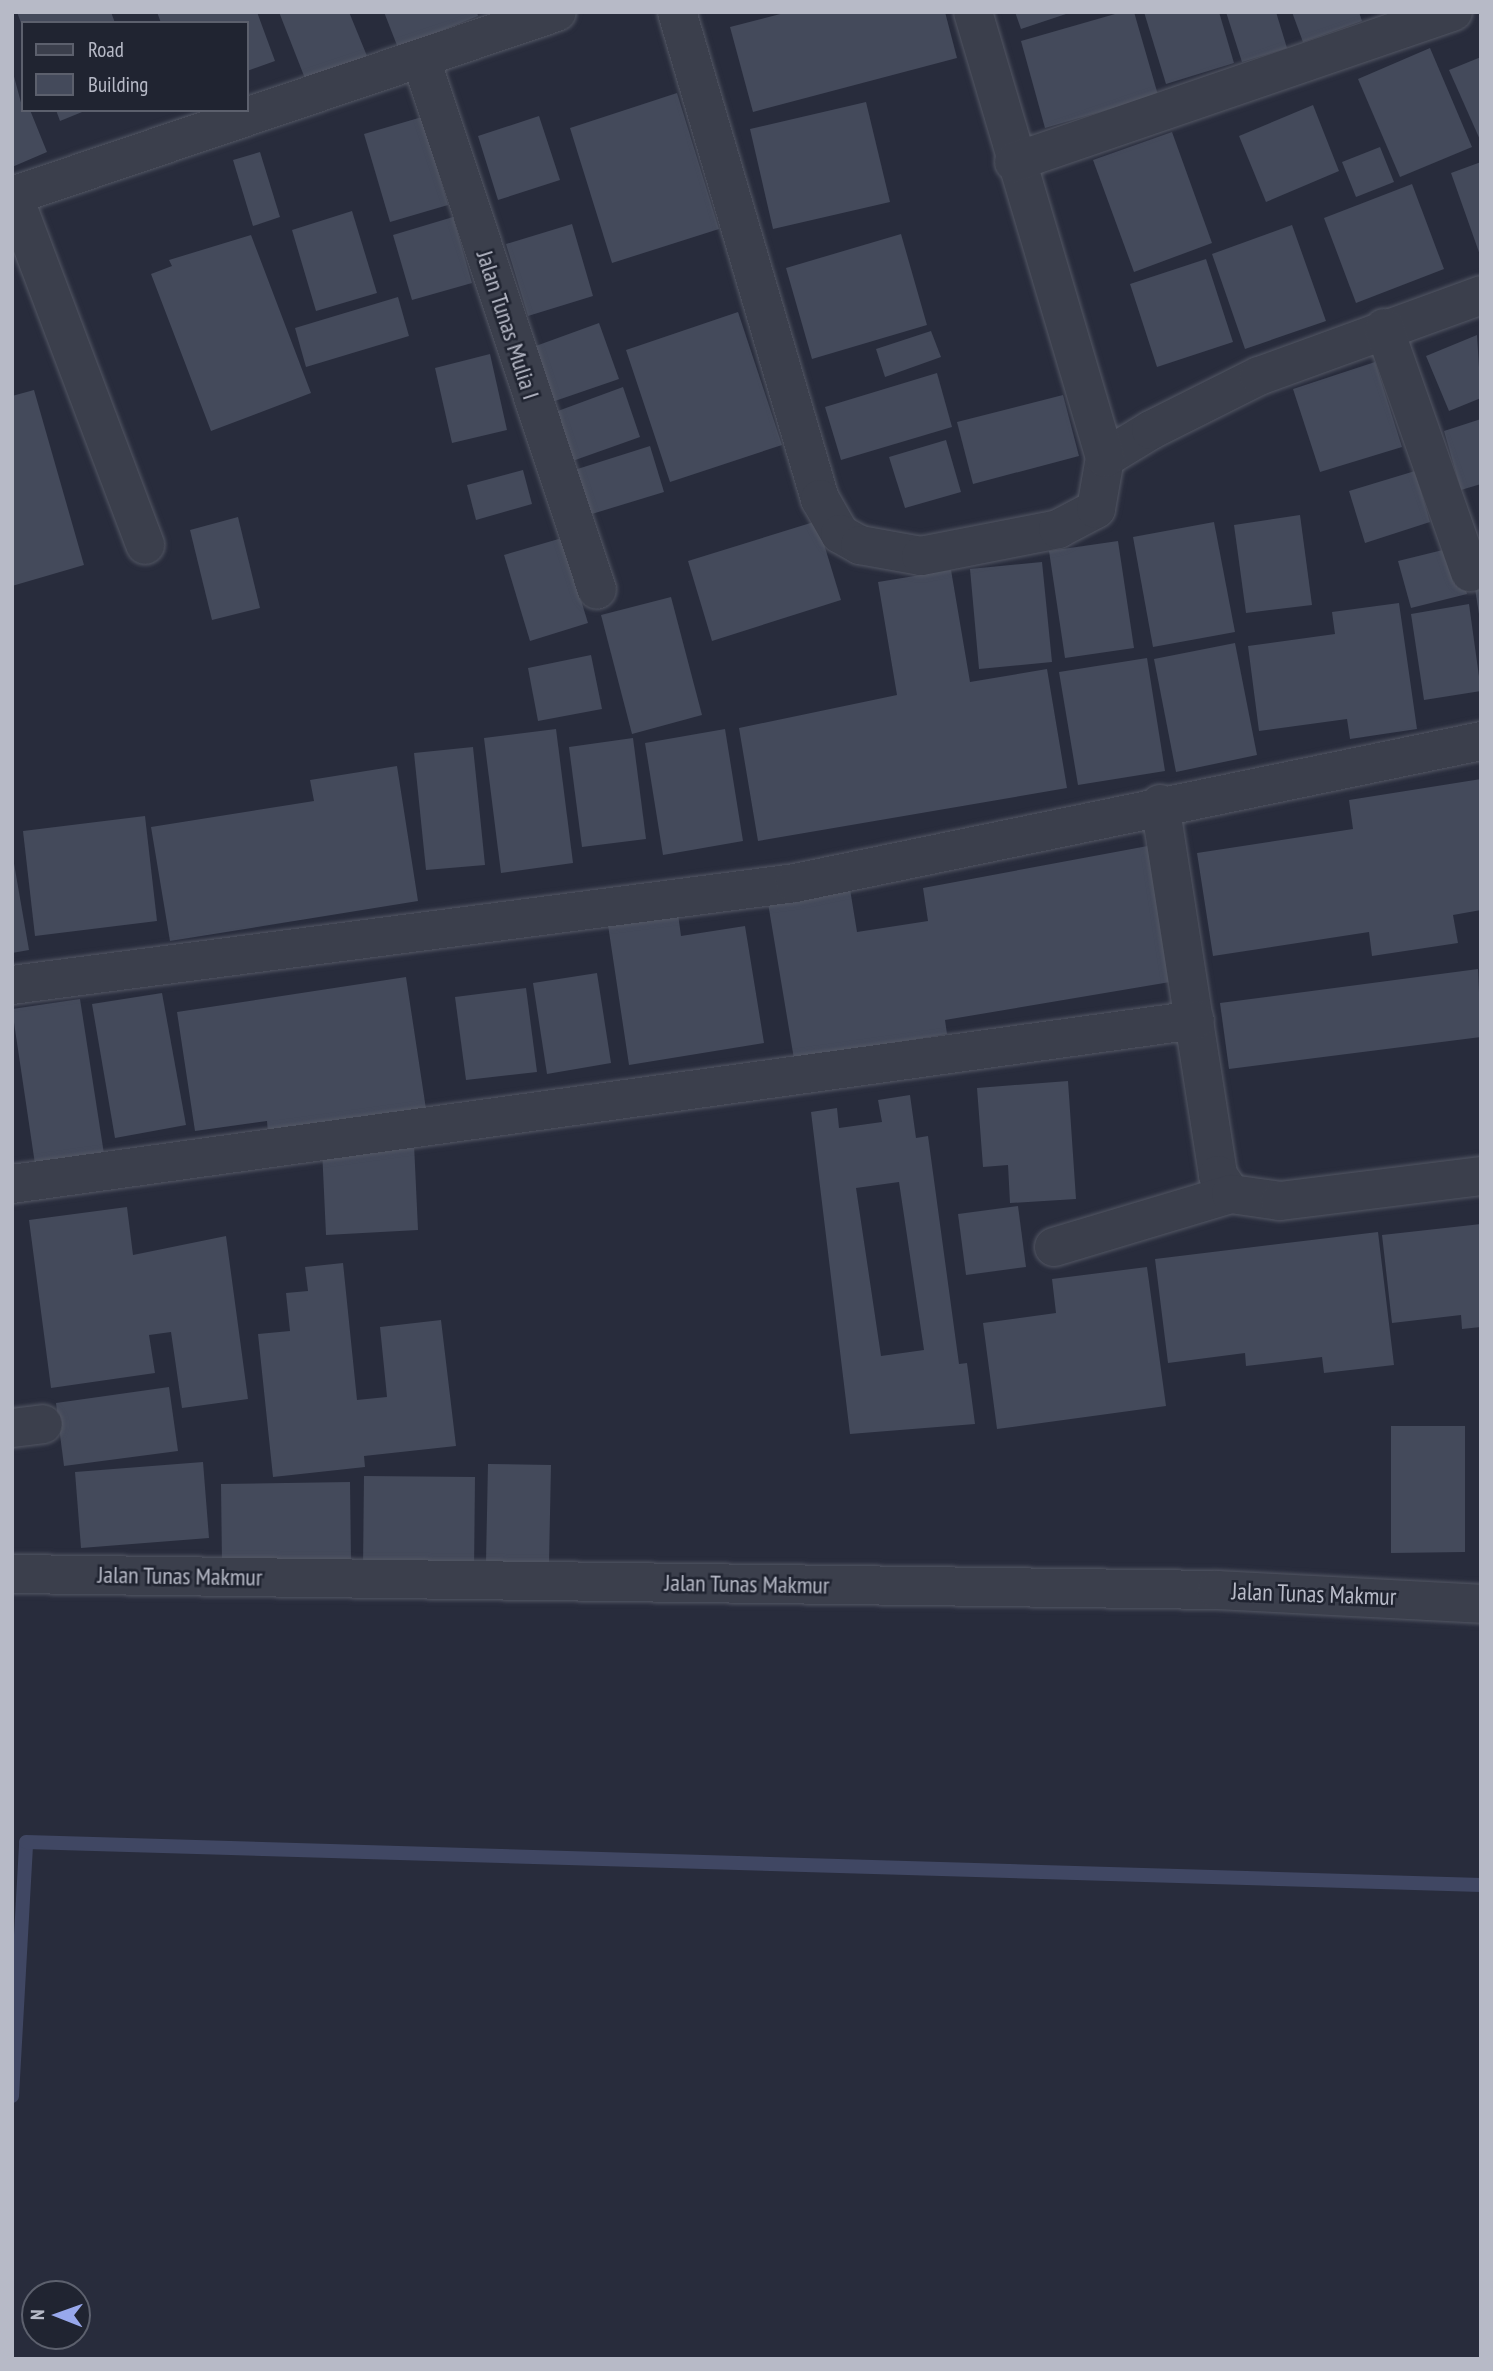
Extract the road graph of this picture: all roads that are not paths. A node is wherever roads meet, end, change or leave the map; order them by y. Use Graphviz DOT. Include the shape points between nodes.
graph roads {
  1 [pos="556,12"];
  2 [pos="677,12"];
  3 [pos="973,12"];
  4 [pos="1453,12"];
  5 [pos="421,59"];
  6 [pos="1014,162"];
  7 [pos="13,196"];
  8 [pos="1481,295"];
  9 [pos="1384,328"];
  10 [pos="1105,458"];
  11 [pos="145,545"];
  12 [pos="1470,572"];
  13 [pos="597,590"];
  14 [pos="1481,741"];
  15 [pos="1160,804"];
  16 [pos="12,985"];
  17 [pos="1195,1020"];
  18 [pos="1481,1175"];
  19 [pos="12,1184"];
  20 [pos="1231,1194"];
  21 [pos="1054,1247"];
  22 [pos="12,1574"];
  23 [pos="1481,1604"];
  1 -- 5 [label="street"];
  2 -- 10 [label="street" via="820,499 840,534 888,555 921,556 1030,538 1096,509"];
  3 -- 6 [label="street"];
  4 -- 6 [label="street"];
  5 -- 7 [label="street"];
  5 -- 13 [label="street, Jalan Tunas Mulia I"];
  6 -- 10 [label="street"];
  7 -- 11 [label="street"];
  8 -- 9 [label="street"];
  9 -- 10 [label="street" via="1259,376"];
  9 -- 12 [label="street"];
  14 -- 15 [label="street"];
  15 -- 16 [label="street" via="795,883"];
  15 -- 17 [label="street"];
  17 -- 19 [label="street"];
  17 -- 20 [label="street" via="1218,1175"];
  18 -- 20 [label="street" via="1280,1201"];
  20 -- 21 [label="street"];
  22 -- 23 [label="street, Jalan Tunas Makmur" via="1217,1590"];
}
